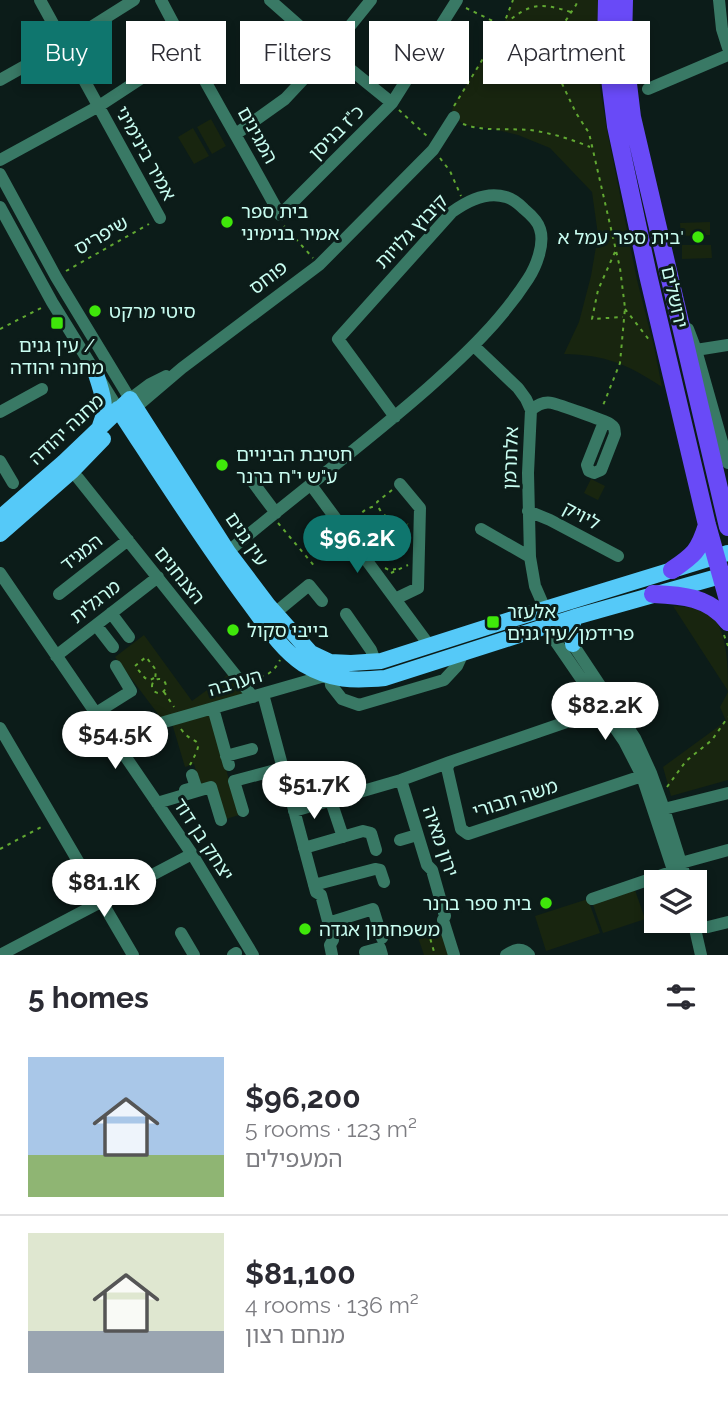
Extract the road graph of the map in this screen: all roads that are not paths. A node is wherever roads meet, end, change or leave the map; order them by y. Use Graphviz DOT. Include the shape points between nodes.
graph roads {
  1 [pos="40,0"];
  2 [pos="134,0"];
  3 [pos="161,0"];
  4 [pos="270,0"];
  5 [pos="371,0"];
  6 [pos="607,0"];
  7 [pos="624,0"];
  8 [pos="719,0"];
  9 [pos="454,1"];
  10 [pos="51,21"];
  11 [pos="101,21"];
  12 [pos="172,21"];
  13 [pos="294,21"];
  14 [pos="354,21"];
  15 [pos="728,48"];
  16 [pos="728,55"];
  17 [pos="21,68"];
  18 [pos="355,73"];
  19 [pos="0,80"];
  20 [pos="87,84"];
  21 [pos="133,84"];
  22 [pos="207,84"];
  23 [pos="299,84"];
  24 [pos="648,89"];
  25 [pos="392,103"];
  26 [pos="99,106"];
  27 [pos="454,117"];
  28 [pos="236,134"];
  29 [pos="0,147"];
  30 [pos="22,148"];
  31 [pos="0,160"];
  32 [pos="0,174"];
  33 [pos="0,207"];
  34 [pos="280,215"];
  35 [pos="160,218"];
  36 [pos="676,305"];
  37 [pos="728,345"];
  38 [pos="474,346"];
  39 [pos="696,350"];
  40 [pos="96,374"];
  41 [pos="42,389"];
  42 [pos="126,409"];
  43 [pos="531,410"];
  44 [pos="0,412"];
  45 [pos="395,417"];
  46 [pos="601,421"];
  47 [pos="99,429"];
  48 [pos="0,461"];
  49 [pos="728,463"];
  50 [pos="78,478"];
  51 [pos="252,481"];
  52 [pos="13,484"];
  53 [pos="400,484"];
  54 [pos="311,485"];
  55 [pos="528,511"];
  56 [pos="275,515"];
  57 [pos="0,518"];
  58 [pos="707,525"];
  59 [pos="728,526"];
  60 [pos="481,530"];
  61 [pos="0,534"];
  62 [pos="128,540"];
  63 [pos="722,555"];
  64 [pos="223,556"];
  65 [pos="618,556"];
  66 [pos="530,557"];
  67 [pos="672,570"];
  68 [pos="0,573"];
  69 [pos="725,575"];
  70 [pos="158,577"];
  71 [pos="59,594"];
  72 [pos="653,594"];
  73 [pos="395,599"];
  74 [pos="728,600"];
  75 [pos="322,601"];
  76 [pos="545,609"];
  77 [pos="111,613"];
  78 [pos="275,613"];
  79 [pos="346,614"];
  80 [pos="575,617"];
  81 [pos="728,622"];
  82 [pos="552,624"];
  83 [pos="96,625"];
  84 [pos="129,637"];
  85 [pos="573,644"];
  86 [pos="429,645"];
  87 [pos="113,647"];
  88 [pos="463,653"];
  89 [pos="56,656"];
  90 [pos="375,661"];
  91 [pos="116,666"];
  92 [pos="329,676"];
  93 [pos="258,695"];
  94 [pos="213,708"];
  95 [pos="608,708"];
  96 [pos="96,713"];
  97 [pos="0,728"];
  98 [pos="112,737"];
  99 [pos="252,749"];
  100 [pos="450,762"];
  101 [pos="282,768"];
  102 [pos="191,771"];
  103 [pos="647,774"];
  104 [pos="401,780"];
  105 [pos="728,793"];
  106 [pos="156,801"];
  107 [pos="662,803"];
  108 [pos="333,804"];
  109 [pos="243,811"];
  110 [pos="294,811"];
  111 [pos="220,820"];
  112 [pos="417,835"];
  113 [pos="343,837"];
  114 [pos="400,840"];
  115 [pos="304,848"];
  116 [pos="376,850"];
  117 [pos="728,850"];
  118 [pos="192,854"];
  119 [pos="677,870"];
  120 [pos="678,870"];
  121 [pos="683,870"];
  122 [pos="384,882"];
  123 [pos="644,882"];
  124 [pos="314,885"];
  125 [pos="592,898"];
  126 [pos="101,902"];
  127 [pos="728,922"];
  128 [pos="328,923"];
  129 [pos="708,928"];
  130 [pos="181,933"];
  131 [pos="696,933"];
  132 [pos="382,938"];
  133 [pos="365,952"];
  134 [pos="1,955"];
  135 [pos="133,955"];
  136 [pos="194,955"];
  137 [pos="253,955"];
  138 [pos="332,955"];
  139 [pos="382,955"];
  140 [pos="454,955"];
  141 [pos="506,955"];
  142 [pos="529,955"];
  143 [pos="701,955"];
  1 -- 10 [label="street, אמיר בינימיני"];
  2 -- 11 [label="street"];
  3 -- 12 [label="street, המגינים"];
  4 -- 13 [label="street"];
  5 -- 14 [label="street"];
  6 -- 58 [label="highway, ירושלים" via="606,47 616,126"];
  7 -- 36 [label="highway, ירושלים" via="623,42 632,117"];
  8 -- 15 [label="street"];
  9 -- 25 [label="street, כ\"ז בניסן"];
  16 -- 24 [label="street"];
  17 -- 19 [label="street"];
  18 -- 25 [label="street"];
  20 -- 26 [label="street, אמיר בינימיני"];
  21 -- 26 [label="street"];
  22 -- 28 [label="street, המגינים"];
  23 -- 28 [label="street"];
  25 -- 34 [label="street, כ\"ז בניסן"];
  26 -- 30 [label="street"];
  26 -- 35 [label="street, אמיר בינימיני"];
  27 -- 42 [label="street, פוחס" via="435,147 319,265"];
  28 -- 34 [label="street, המגינים"];
  29 -- 30 [label="street"];
  30 -- 31 [label="street"];
  32 -- 42 [label="street, עין גנים"];
  33 -- 40 [label="street, עין גנים"];
  36 -- 39 [label="street"];
  36 -- 59 [label="highway, ירושלים"];
  37 -- 39 [label="street"];
  38 -- 43 [label="street, אלתרמן" via="518,388"];
  38 -- 45 [label="street, קיבוץ גלויות"];
  38 -- 45 [label="street, קיבוץ גלויות" via="536,266 540,229 532,216 506,197 488,196 452,212 338,339"];
  39 -- 49 [label="street"];
  40 -- 42 [label="street, עין גנים"];
  40 -- 47 [label="main road" via="105,409"];
  41 -- 44 [label="street"];
  42 -- 47 [label="main road, מחנה יהודה"];
  42 -- 61 [label="main road, מחנה יהודה" via="72,471"];
  42 -- 64 [label="main road, עין גנים" via="174,466"];
  43 -- 46 [label="street" via="550,402"];
  43 -- 55 [label="street, אלתרמן"];
  45 -- 54 [label="street, קיבוץ גלויות"];
  47 -- 57 [label="main road, מחנה יהודה"];
  48 -- 52 [label="street"];
  50 -- 62 [label="street, הצנחנים"];
  51 -- 56 [label="street"];
  53 -- 73 [label="street" via="420,508 418,589"];
  54 -- 56 [label="street, קיבוץ גלויות"];
  54 -- 73 [label="street" via="382,573"];
  55 -- 65 [label="street, ליויק"];
  55 -- 66 [label="street, אלתרמן"];
  56 -- 64 [label="street, קיבוץ גלויות"];
  58 -- 63 [label="highway, ירושלים"];
  58 -- 67 [label="highway" via="696,551"];
  60 -- 66 [label="street"];
  62 -- 70 [label="street, הצנחנים"];
  62 -- 71 [label="street, המגיד"];
  63 -- 67 [label="main road, עין גנים"];
  63 -- 69 [label="highway, ירושלים"];
  64 -- 78 [label="main road, עין גנים"];
  64 -- 92 [label="main road, עין גנים" via="284,646 302,663"];
  66 -- 76 [label="street, אלתרמן" via="534,586"];
  67 -- 76 [label="main road, עין גנים"];
  68 -- 89 [label="street, יצחק בן דוד"];
  69 -- 72 [label="main road, עין גנים"];
  69 -- 74 [label="highway, ירושלים"];
  70 -- 77 [label="street, מרגלית"];
  70 -- 93 [label="street, הצנחנים" via="241,681"];
  72 -- 80 [label="main road, עין גנים"];
  72 -- 81 [label="highway" via="698,599"];
  73 -- 86 [label="street"];
  75 -- 78 [label="street" via="309,585"];
  76 -- 82 [label="street"];
  76 -- 86 [label="main road, עין גנים"];
  77 -- 83 [label="street, מרגלית"];
  77 -- 84 [label="street"];
  78 -- 90 [label="main road, עין גנים" via="311,653 330,662"];
  79 -- 90 [label="street"];
  80 -- 82 [label="main road, עין גנים"];
  80 -- 85 [label="main road"];
  82 -- 85 [label="street"];
  82 -- 88 [label="main road, עין גנים"];
  82 -- 95 [label="street"];
  83 -- 87 [label="street"];
  83 -- 89 [label="street, מרגלית"];
  85 -- 95 [label="street"];
  86 -- 90 [label="main road, עין גנים"];
  88 -- 92 [label="main road, עין גנים" via="385,678 355,681"];
  88 -- 92 [label="street" via="444,680 359,705 342,699"];
  89 -- 96 [label="street, יצחק בן דוד"];
  91 -- 96 [label="street" via="131,691"];
  92 -- 93 [label="street, הערבה"];
  93 -- 94 [label="street, הערבה"];
  93 -- 101 [label="street, הצנחנים"];
  94 -- 98 [label="street, הערבה"];
  94 -- 99 [label="street" via="228,760"];
  95 -- 100 [label="street"];
  95 -- 103 [label="street" via="635,738"];
  96 -- 98 [label="street, יצחק בן דוד"];
  97 -- 126 [label="street"];
  98 -- 106 [label="street, יצחק בן דוד"];
  100 -- 103 [label="street, משה תבורי" via="447,768 461,829 468,834"];
  100 -- 104 [label="street"];
  101 -- 109 [label="street" via="234,781"];
  101 -- 110 [label="street, הצנחנים"];
  102 -- 106 [label="street" via="196,787"];
  103 -- 107 [label="street"];
  103 -- 119 [label="street"];
  104 -- 110 [label="street"];
  104 -- 112 [label="street, ירון מאיה"];
  105 -- 107 [label="street"];
  106 -- 111 [label="street" via="211,788"];
  106 -- 118 [label="street, יצחק בן דוד"];
  107 -- 120 [label="street"];
  108 -- 113 [label="street"];
  110 -- 115 [label="street, הצנחנים"];
  112 -- 114 [label="street"];
  112 -- 140 [label="street, ירון מאיה" via="432,870"];
  113 -- 115 [label="street"];
  113 -- 116 [label="street" via="370,833"];
  115 -- 124 [label="street, הצנחנים"];
  117 -- 121 [label="street"];
  118 -- 126 [label="street"];
  118 -- 137 [label="street, יצחק בן דוד"];
  122 -- 124 [label="street" via="380,870 375,869"];
  123 -- 125 [label="street"];
  124 -- 128 [label="street, הצנחנים"];
  126 -- 134 [label="street"];
  126 -- 135 [label="street"];
  127 -- 129 [label="street"];
  128 -- 132 [label="street" via="373,909"];
  128 -- 138 [label="street, הצנחנים"];
  130 -- 136 [label="street"];
  131 -- 143 [label="street"];
  133 -- 139 [label="street" via="380,948"];
  141 -- 142 [label="street" via="518,949"];
}
